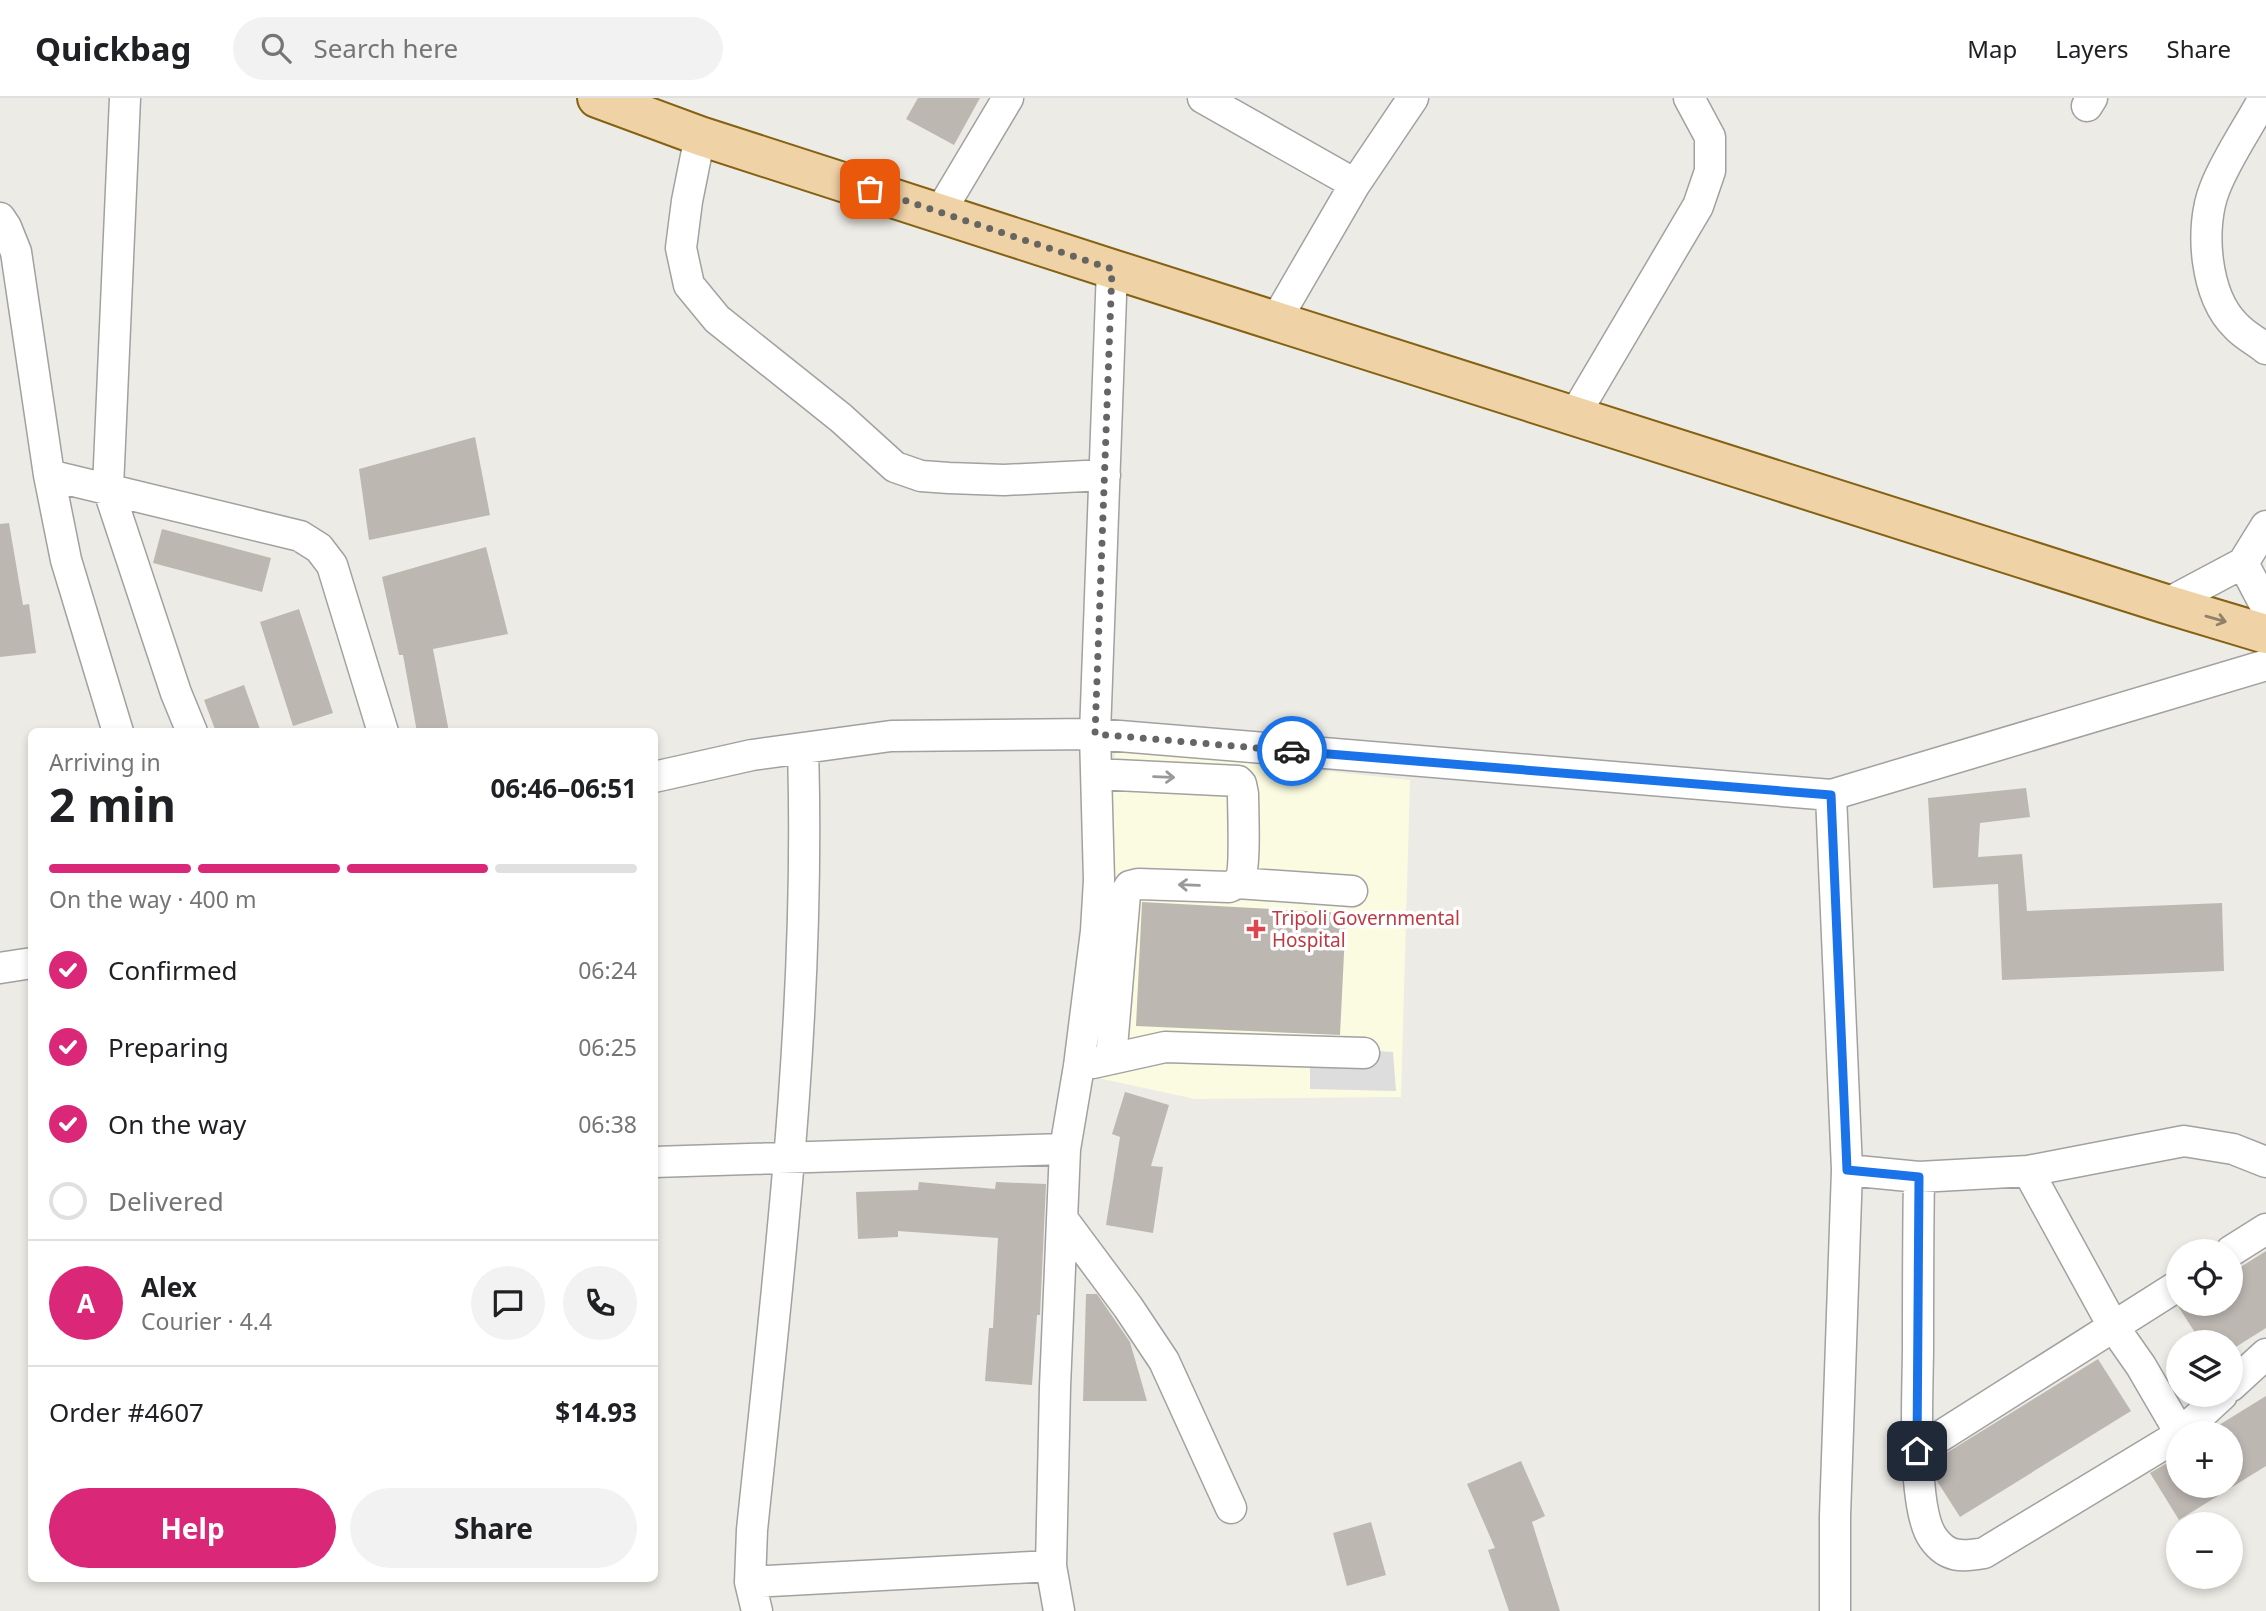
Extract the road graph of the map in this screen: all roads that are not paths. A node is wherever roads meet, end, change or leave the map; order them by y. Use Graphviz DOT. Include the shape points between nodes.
graph roads {
  1 [pos="125,98"];
  2 [pos="597,98"];
  3 [pos="1008,98"];
  4 [pos="1203,98"];
  5 [pos="1413,98"];
  6 [pos="1689,98"];
  7 [pos="2264,98"];
  8 [pos="700,136"];
  9 [pos="1355,184"];
  10 [pos="940,212"];
  11 [pos="0,218"];
  12 [pos="1112,269"];
  13 [pos="1276,320"];
  14 [pos="2266,349"];
  15 [pos="1574,416"];
  16 [pos="49,475"];
  17 [pos="1105,475"];
  18 [pos="108,488"];
  19 [pos="2266,526"];
  20 [pos="2243,563"];
  21 [pos="2166,604"];
  22 [pos="2266,607"];
  23 [pos="2266,634"];
  24 [pos="2266,665"];
  25 [pos="117,728"];
  26 [pos="190,728"];
  27 [pos="382,728"];
  28 [pos="1095,734"];
  29 [pos="803,749"];
  30 [pos="1096,774"];
  31 [pos="658,776"];
  32 [pos="1831,795"];
  33 [pos="1237,884"];
  34 [pos="1352,891"];
  35 [pos="28,964"];
  36 [pos="0,968"];
  37 [pos="1364,1053"];
  38 [pos="1111,1059"];
  39 [pos="1079,1066"];
  40 [pos="1065,1149"];
  41 [pos="789,1157"];
  42 [pos="2266,1162"];
  43 [pos="658,1163"];
  44 [pos="1847,1170"];
  45 [pos="2028,1171"];
  46 [pos="1919,1177"];
  47 [pos="1064,1221"];
  48 [pos="2266,1229"];
  49 [pos="2243,1243"];
  50 [pos="2166,1293"];
  51 [pos="2113,1326"];
  52 [pos="2266,1353"];
  53 [pos="2243,1375"];
  54 [pos="2209,1407"];
  55 [pos="2173,1421"];
  56 [pos="2194,1421"];
  57 [pos="2166,1442"];
  58 [pos="1917,1451"];
  59 [pos="1231,1508"];
  60 [pos="1051,1566"];
  61 [pos="750,1582"];
  62 [pos="757,1611"];
  63 [pos="1059,1611"];
  64 [pos="1835,1611"];
  1 -- 18 [label="street"];
  2 -- 8 [label="main road"];
  3 -- 10 [label="street"];
  4 -- 9 [label="street"];
  5 -- 9 [label="street"];
  6 -- 15 [label="street" via="1710,137 1710,171 1698,206"];
  7 -- 14 [label="street" via="2215,188 2206,243 2217,297 2234,325"];
  8 -- 10 [label="main road"];
  8 -- 17 [label="street" via="681,248 689,285 717,319 895,467 921,476 949,478"];
  9 -- 13 [label="street"];
  10 -- 12 [label="main road"];
  11 -- 16 [label="street" via="16,252"];
  12 -- 13 [label="main road"];
  12 -- 17 [label="street"];
  13 -- 15 [label="main road"];
  15 -- 21 [label="main road"];
  16 -- 18 [label="street"];
  16 -- 25 [label="street" via="66,560"];
  17 -- 28 [label="street"];
  18 -- 26 [label="street"];
  18 -- 27 [label="street" via="300,536 319,548 332,565"];
  19 -- 20 [label="street"];
  20 -- 21 [label="street"];
  20 -- 22 [label="street"];
  21 -- 23 [label="main road, one-way"];
  24 -- 32 [label="street"];
  28 -- 29 [label="street" via="891,736"];
  28 -- 30 [label="street"];
  28 -- 32 [label="street"];
  29 -- 31 [label="street"];
  29 -- 41 [label="street" via="805,822"];
  30 -- 33 [label="street, one-way" via="1238,781 1244,822"];
  30 -- 39 [label="street" via="1099,893"];
  32 -- 44 [label="street"];
  33 -- 34 [label="street"];
  33 -- 38 [label="street, one-way" via="1130,886 1125,894"];
  35 -- 36 [label="street"];
  37 -- 38 [label="street" via="1165,1047"];
  38 -- 39 [label="street"];
  39 -- 40 [label="street"];
  40 -- 41 [label="street"];
  40 -- 47 [label="street"];
  41 -- 43 [label="street"];
  41 -- 61 [label="street"];
  42 -- 45 [label="street" via="2232,1149 2185,1141"];
  44 -- 46 [label="street"];
  44 -- 64 [label="street"];
  45 -- 46 [label="street"];
  45 -- 51 [label="street"];
  46 -- 58 [label="street"];
  47 -- 59 [label="street" via="1164,1361"];
  47 -- 60 [label="street"];
  48 -- 49 [label="street"];
  50 -- 51 [label="street"];
  51 -- 55 [label="street"];
  51 -- 58 [label="street"];
  52 -- 53 [label="street"];
  54 -- 56 [label="street"];
  57 -- 58 [label="street" via="1984,1553 1962,1557 1944,1551 1931,1536"];
  60 -- 61 [label="street"];
  60 -- 63 [label="street"];
  61 -- 62 [label="street"];
}
